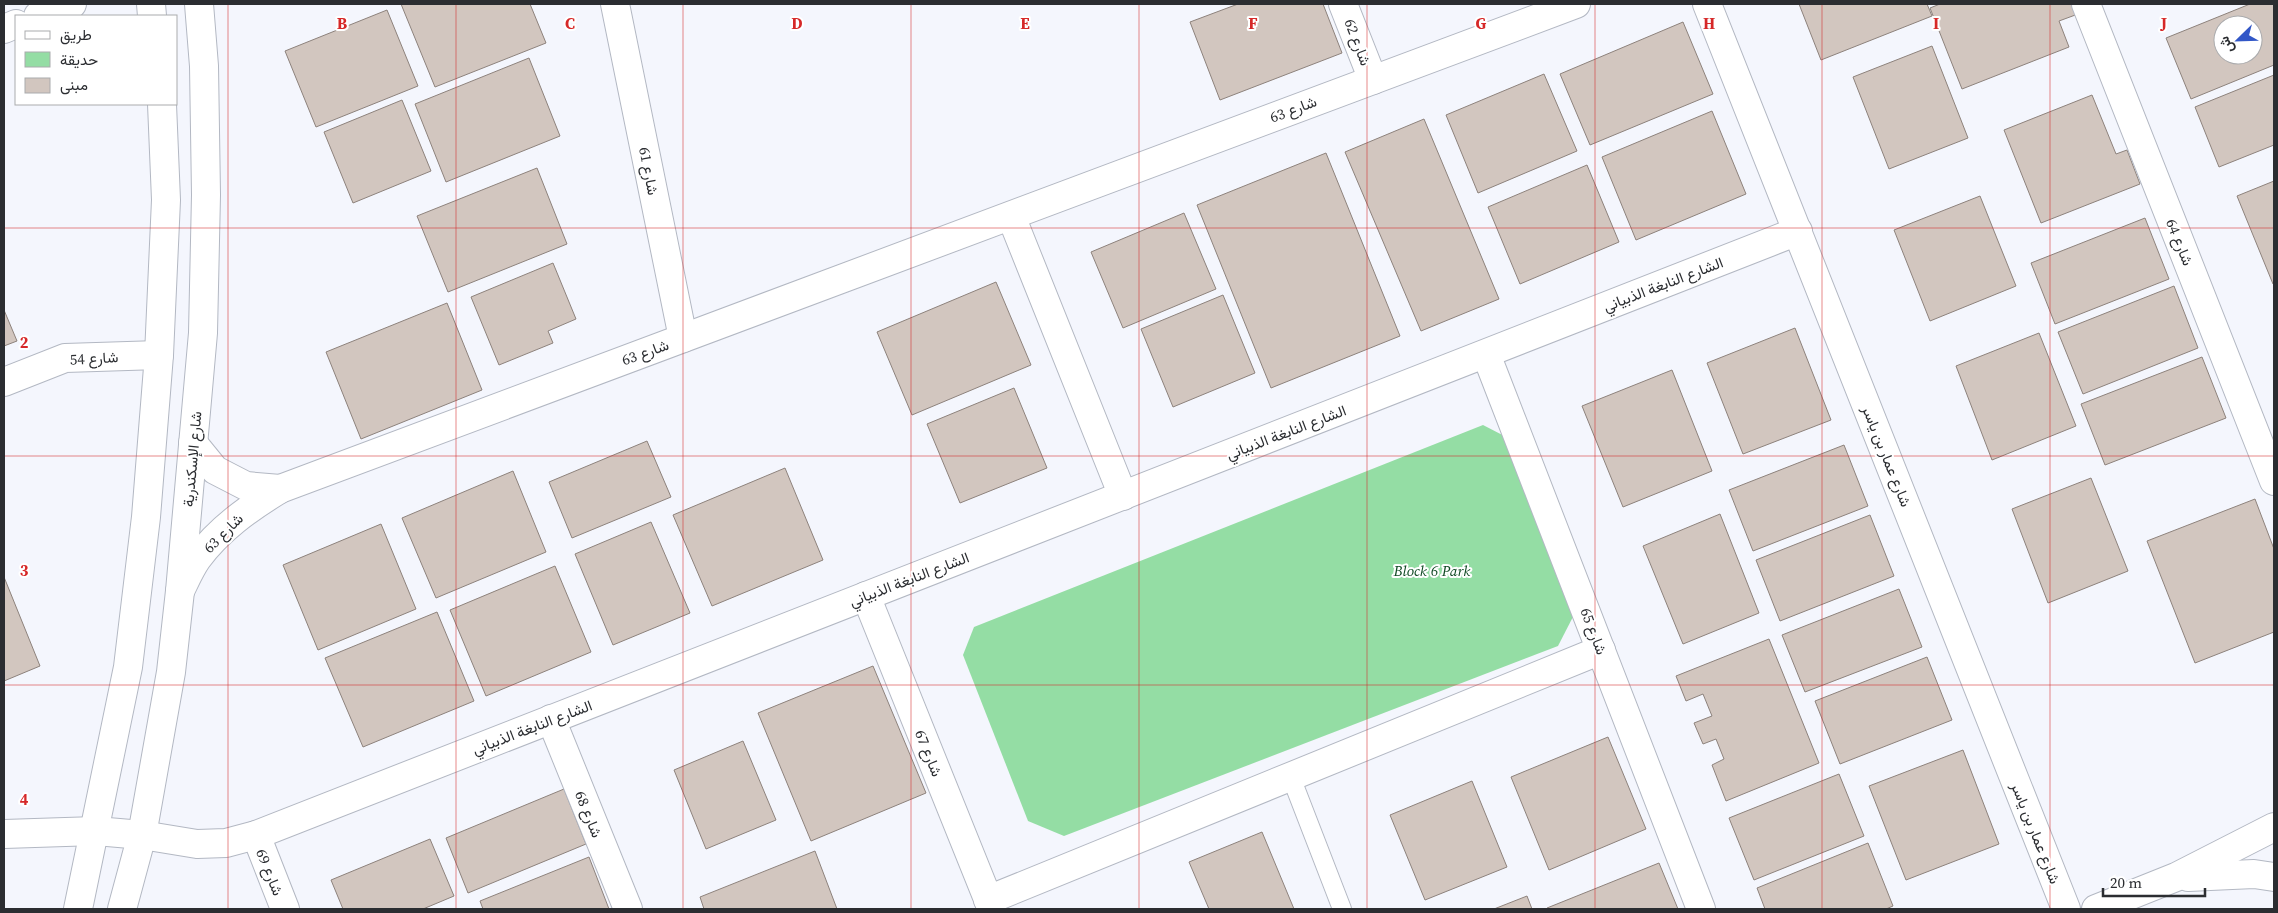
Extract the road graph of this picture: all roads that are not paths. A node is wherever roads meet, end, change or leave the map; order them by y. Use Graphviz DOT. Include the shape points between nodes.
graph roads {
  1 [pos="72,4"];
  2 [pos="198,4"];
  3 [pos="615,4"];
  4 [pos="1344,4"];
  5 [pos="1576,4"];
  6 [pos="1708,4"];
  7 [pos="2086,4"];
  8 [pos="41,15"];
  9 [pos="1373,80"];
  10 [pos="162,105"];
  11 [pos="1011,216"];
  12 [pos="1798,231"];
  13 [pos="683,338"];
  14 [pos="1486,354"];
  15 [pos="159,355"];
  16 [pos="4,382"];
  17 [pos="193,443"];
  18 [pos="2274,481"];
  19 [pos="280,489"];
  20 [pos="1123,496"];
  21 [pos="180,591"];
  22 [pos="866,596"];
  23 [pos="1601,650"];
  24 [pos="551,719"];
  25 [pos="1291,777"];
  26 [pos="2274,827"];
  27 [pos="96,832"];
  28 [pos="4,834"];
  29 [pos="142,835"];
  30 [pos="256,835"];
  31 [pos="2176,877"];
  32 [pos="2274,877"];
  33 [pos="990,904"];
  34 [pos="78,909"];
  35 [pos="122,909"];
  36 [pos="285,909"];
  37 [pos="628,909"];
  38 [pos="1342,909"];
  39 [pos="1701,909"];
  40 [pos="2066,909"];
  41 [pos="2096,909"];
  1 -- 8 [label="street"];
  2 -- 17 [label="street, شارع الإسكندرية" via="204,66 206,195 203,333"];
  3 -- 13 [label="street, شارع 61"];
  4 -- 9 [label="street, شارع 62"];
  5 -- 9 [label="street, شارع 63"];
  6 -- 12 [label="street, شارع عمار بن ياسر"];
  7 -- 18 [label="street, شارع 64"];
  9 -- 11 [label="street, شارع 63"];
  10 -- 15 [label="street" via="166,200"];
  11 -- 13 [label="street, شارع 63"];
  11 -- 20 [label="street"];
  12 -- 14 [label="street, الشارع النابغة الذبياني"];
  12 -- 40 [label="street, شارع عمار بن ياسر"];
  13 -- 19 [label="street, شارع 63"];
  14 -- 20 [label="street, الشارع النابغة الذبياني"];
  14 -- 23 [label="street, شارع 65"];
  15 -- 16 [label="street, شارع 54" via="65,358"];
  15 -- 27 [label="street" via="146,518 128,667"];
  17 -- 19 [label="street, شارع 63" via="215,470 246,486"];
  17 -- 21 [label="street, شارع الإسكندرية"];
  19 -- 21 [label="street, شارع 63" via="248,508 220,532 196,560"];
  20 -- 22 [label="street, الشارع النابغة الذبياني"];
  21 -- 29 [label="street, شارع الإسكندرية" via="171,672"];
  22 -- 24 [label="street, الشارع النابغة الذبياني"];
  22 -- 33 [label="street, شارع 67"];
  23 -- 25 [label="street"];
  23 -- 39 [label="street, شارع 65"];
  24 -- 30 [label="street, الشارع النابغة الذبياني"];
  24 -- 37 [label="street, شارع 68"];
  25 -- 33 [label="street"];
  25 -- 38 [label="lane"];
  26 -- 31 [label="street"];
  27 -- 28 [label="street, الشارع النابغة الذبياني"];
  27 -- 29 [label="street, الشارع النابغة الذبياني"];
  27 -- 34 [label="street"];
  29 -- 30 [label="street, الشارع النابغة الذبياني" via="197,844 226,843"];
  29 -- 35 [label="street, شارع الإسكندرية"];
  30 -- 36 [label="street, شارع 69"];
  31 -- 32 [label="street" via="2254,874"];
  31 -- 41 [label="street"];
}
